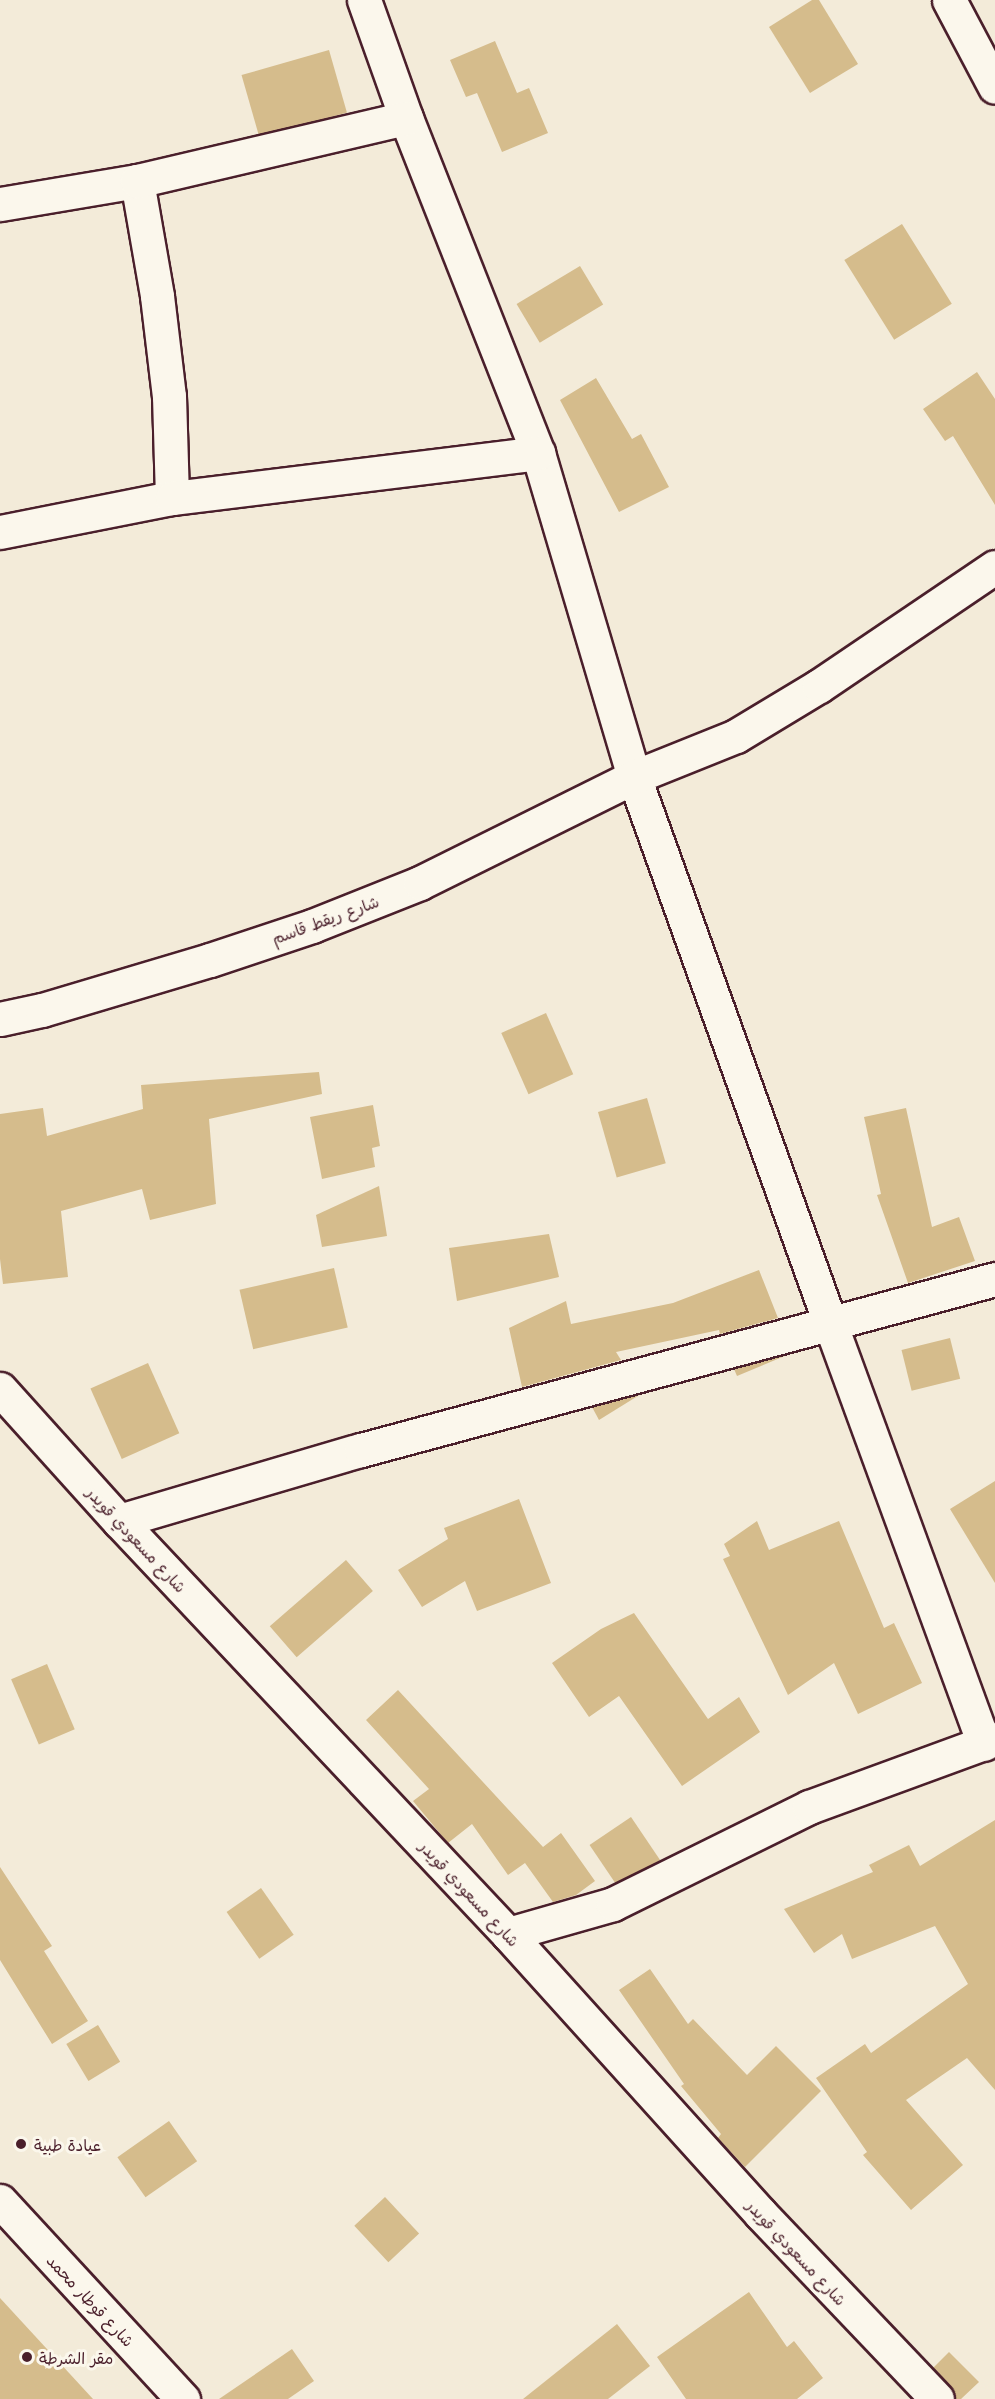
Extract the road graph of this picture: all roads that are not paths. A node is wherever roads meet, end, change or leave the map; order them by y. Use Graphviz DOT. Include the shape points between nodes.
graph roads {
  1 [pos="364,0"];
  2 [pos="949,0"];
  3 [pos="995,87"];
  4 [pos="406,118"];
  5 [pos="137,182"];
  6 [pos="0,204"];
  7 [pos="538,453"];
  8 [pos="172,498"];
  9 [pos="0,532"];
  10 [pos="995,567"];
  11 [pos="634,777"];
  12 [pos="0,1018"];
  13 [pos="995,1279"];
  14 [pos="830,1323"];
  15 [pos="0,1389"];
  16 [pos="119,1521"];
  17 [pos="990,1742"];
  18 [pos="508,1934"];
  19 [pos="0,2201"];
  20 [pos="183,2399"];
  21 [pos="937,2399"];
  1 -- 4 [label="street"];
  2 -- 3 [label="street"];
  4 -- 5 [label="street"];
  4 -- 7 [label="street"];
  5 -- 6 [label="street"];
  5 -- 8 [label="street" via="169,396"];
  7 -- 8 [label="street"];
  7 -- 11 [label="street"];
  8 -- 9 [label="street"];
  10 -- 11 [label="street, شارع ريقط قاسم" via="819,686 736,736"];
  11 -- 12 [label="street, شارع ريقط قاسم" via="420,883 312,926 42,1010"];
  11 -- 14 [label="street"];
  13 -- 14 [label="street"];
  14 -- 16 [label="street" via="362,1450"];
  14 -- 17 [label="street"];
  15 -- 16 [label="street, شارع مسعودي قويدر"];
  16 -- 18 [label="street, شارع مسعودي قويدر"];
  17 -- 18 [label="street" via="809,1807 613,1904"];
  18 -- 21 [label="street, شارع مسعودي قويدر" via="761,2214"];
  19 -- 20 [label="street, شارع قوطار محمد"];
}
